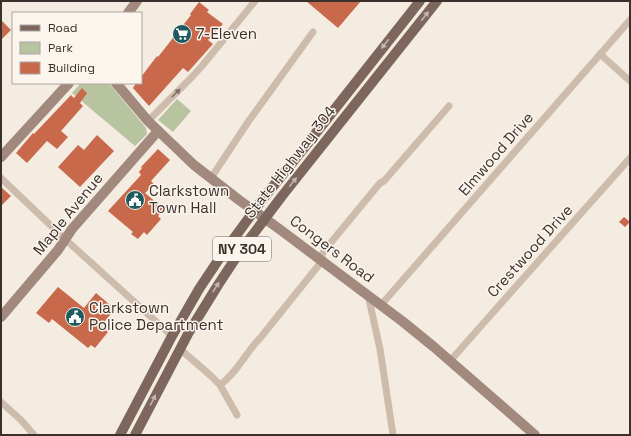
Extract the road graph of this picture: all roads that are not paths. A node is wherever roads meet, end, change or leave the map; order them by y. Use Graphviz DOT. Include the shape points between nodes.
graph roads {
  1 [pos="137,1"];
  2 [pos="254,1"];
  3 [pos="420,1"];
  4 [pos="437,1"];
  5 [pos="129,12"];
  6 [pos="630,20"];
  7 [pos="313,32"];
  8 [pos="600,54"];
  9 [pos="630,81"];
  10 [pos="68,84"];
  11 [pos="117,84"];
  12 [pos="449,106"];
  13 [pos="148,121"];
  14 [pos="158,131"];
  15 [pos="1,157"];
  16 [pos="630,158"];
  17 [pos="1,178"];
  18 [pos="211,178"];
  19 [pos="254,211"];
  20 [pos="264,218"];
  21 [pos="66,240"];
  22 [pos="322,261"];
  23 [pos="368,295"];
  24 [pos="381,305"];
  25 [pos="1,317"];
  26 [pos="172,336"];
  27 [pos="180,349"];
  28 [pos="450,362"];
  29 [pos="220,385"];
  30 [pos="1,402"];
  31 [pos="237,415"];
  32 [pos="32,434"];
  33 [pos="120,435"];
  34 [pos="135,435"];
  35 [pos="393,435"];
  36 [pos="535,435"];
  1 -- 5 [label="street"];
  13 -- 2 [label="street, one-way" via="195,74"];
  3 -- 19 [label="main road, State Highway 304 / NY 304, one-way"];
  20 -- 4 [label="main road, State Highway 304 / NY 304, one-way"];
  6 -- 8 [label="street, Elmwood Drive"];
  7 -- 18 [label="street"];
  8 -- 9 [label="street"];
  8 -- 24 [label="street, Elmwood Drive"];
  10 -- 15 [label="street"];
  11 -- 13 [label="street, Congers Road"];
  12 -- 22 [label="street" via="328,246 322,254"];
  13 -- 14 [label="street, Congers Road"];
  14 -- 18 [label="street, Congers Road"];
  14 -- 21 [label="street, Maple Avenue" via="72,229"];
  16 -- 28 [label="street, Crestwood Drive"];
  17 -- 21 [label="street"];
  18 -- 19 [label="street, Congers Road"];
  19 -- 20 [label="street, Congers Road"];
  19 -- 26 [label="main road, State Highway 304 / NY 304" via="206,278"];
  20 -- 22 [label="street, Congers Road"];
  27 -- 20 [label="main road, State Highway 304 / NY 304, one-way" via="225,274"];
  21 -- 25 [label="street, Maple Avenue"];
  21 -- 26 [label="street"];
  22 -- 23 [label="street, Congers Road"];
  22 -- 29 [label="street" via="230,376"];
  23 -- 24 [label="street, Congers Road"];
  23 -- 35 [label="street" via="380,349"];
  24 -- 28 [label="street, Congers Road"];
  26 -- 33 [label="main road, State Highway 304 / NY 304"];
  27 -- 29 [label="street"];
  34 -- 27 [label="main road, State Highway 304 / NY 304, one-way"];
  28 -- 36 [label="street, Congers Road"];
  29 -- 31 [label="street"];
  30 -- 32 [label="street"];
}
